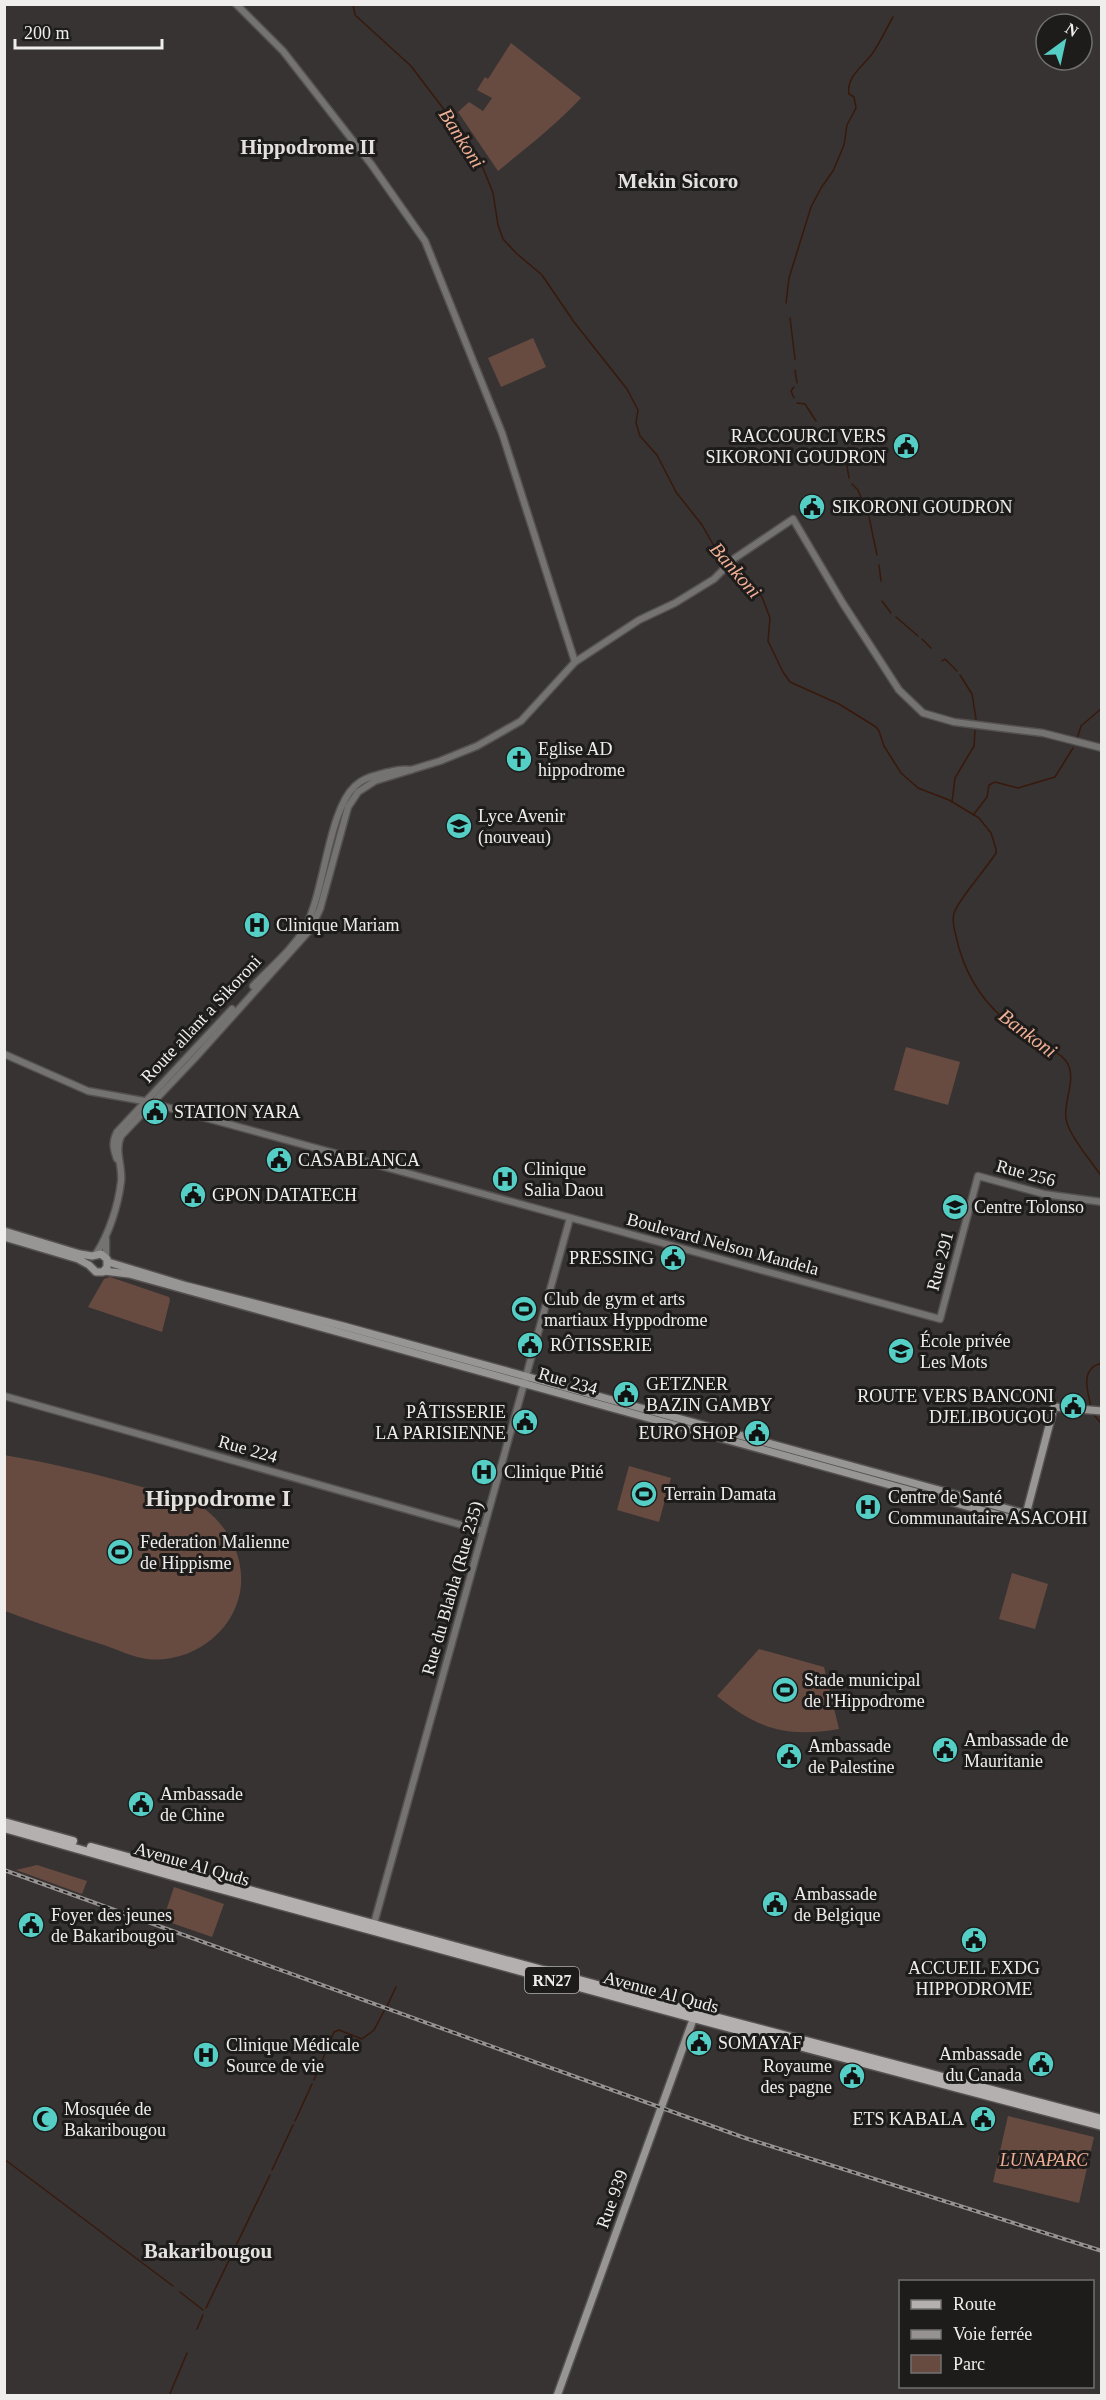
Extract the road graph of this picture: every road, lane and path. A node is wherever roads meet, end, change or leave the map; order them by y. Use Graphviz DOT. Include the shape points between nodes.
graph roads {
  1 [pos="236,4"];
  2 [pos="575,662"];
  3 [pos="1101,748"];
  4 [pos="413,770"];
  5 [pos="4,1054"];
  6 [pos="144,1101"];
  7 [pos="152,1103"];
  8 [pos="118,1162"];
  9 [pos="978,1176"];
  10 [pos="1101,1202"];
  11 [pos="570,1218"];
  12 [pos="4,1231"];
  13 [pos="4,1236"];
  14 [pos="106,1239"];
  15 [pos="94,1255"];
  16 [pos="107,1260"];
  17 [pos="89,1265"];
  18 [pos="104,1271"];
  19 [pos="940,1319"];
  20 [pos="525,1381"];
  21 [pos="4,1396"];
  22 [pos="1101,1411"];
  23 [pos="483,1531"];
  24 [pos="4,1822"];
  25 [pos="4,1828"];
  26 [pos="373,1927"];
  27 [pos="694,2015"];
  28 [pos="1101,2119"];
  29 [pos="1101,2126"];
  30 [pos="557,2396"];
  1 -- 2 [label="street" via="290,60 425,241 502,433"];
  2 -- 3 [label="street" via="639,620 714,579 735,558 793,519 894,682 923,713 954,722 1043,732"];
  2 -- 4 [label="street" via="521,721 477,746"];
  4 -- 6 [label="street, Route allant a Sikoroni" via="404,768 375,776 353,787 342,805 305,928"];
  4 -- 7 [label="street" via="375,781 358,792 348,807 320,909 310,930"];
  5 -- 6 [label="street, Boulevard Nelson Mandela" via="88,1091"];
  6 -- 7 [label="street, Boulevard Nelson Mandela"];
  6 -- 8 [label="street, Route allant a Sikoroni" via="113,1139"];
  7 -- 8 [label="street" via="121,1136"];
  7 -- 11 [label="street, Boulevard Nelson Mandela"];
  8 -- 14 [label="street" via="121,1182"];
  9 -- 10 [label="street, Rue 256" via="1044,1194"];
  9 -- 19 [label="street, Rue 291"];
  11 -- 19 [label="street, Boulevard Nelson Mandela"];
  11 -- 20 [label="street, Rue du Blabla (Rue 235)"];
  12 -- 15 [label="main road, Rue 234"];
  13 -- 17 [label="main road, Rue 234"];
  14 -- 15 [label="street"];
  14 -- 16 [label="street"];
  15 -- 16 [label="main road, Rue 234"];
  15 -- 17 [label="main road"];
  16 -- 18 [label="main road"];
  16 -- 20 [label="main road, Rue 234"];
  17 -- 18 [label="main road, Rue 234" via="94,1271"];
  18 -- 20 [label="main road, Rue 234" via="129,1274"];
  20 -- 22 [label="main road, Rue 234" via="1025,1518 1054,1407"];
  20 -- 23 [label="street, Rue du Blabla (Rue 235)"];
  21 -- 23 [label="street, Rue 224"];
  23 -- 26 [label="street, Rue du Blabla (Rue 235)"];
  24 -- 26 [label="main road, Avenue Al Quds / RN27"];
  25 -- 26 [label="main road, Avenue Al Quds / RN27"];
  26 -- 27 [label="main road, Avenue Al Quds / RN27"];
  27 -- 28 [label="main road, Avenue Al Quds / RN27"];
  27 -- 29 [label="main road, Avenue Al Quds / RN27"];
  27 -- 30 [label="main road, Rue 939"];
}
